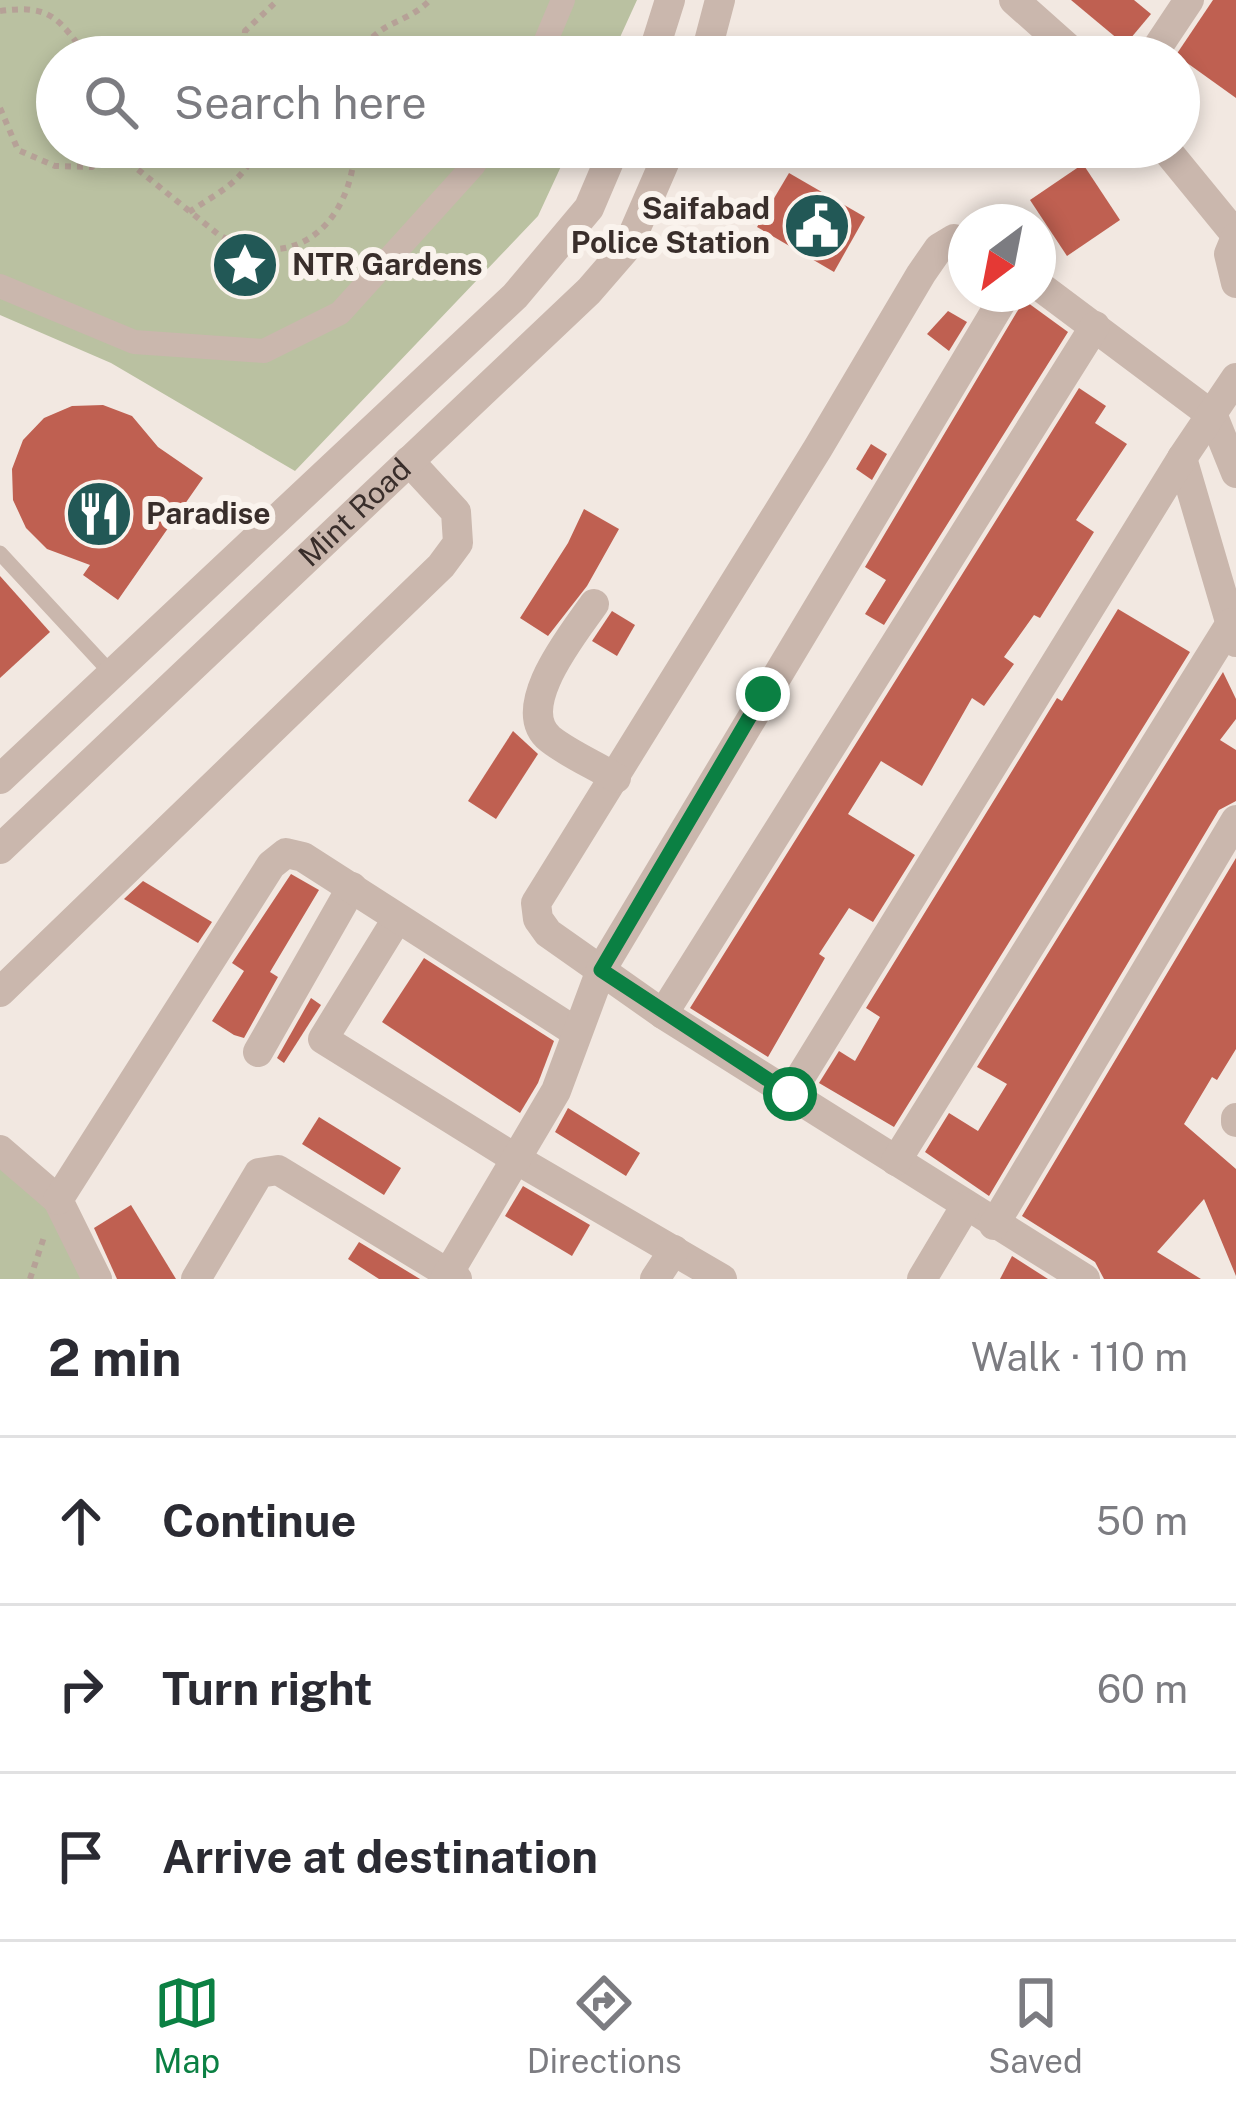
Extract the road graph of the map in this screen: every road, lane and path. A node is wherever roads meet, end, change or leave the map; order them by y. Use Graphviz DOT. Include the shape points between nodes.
graph roads {
  1 [pos="278,0"];
  2 [pos="430,0"];
  3 [pos="562,0"];
  4 [pos="670,0"];
  5 [pos="720,0"];
  6 [pos="1014,0"];
  7 [pos="1189,0"];
  8 [pos="25,4"];
  9 [pos="0,11"];
  10 [pos="71,36"];
  11 [pos="245,36"];
  12 [pos="373,36"];
  13 [pos="547,36"];
  14 [pos="659,36"];
  15 [pos="711,36"];
  16 [pos="1054,36"];
  17 [pos="1165,36"];
  18 [pos="0,108"];
  19 [pos="36,158"];
  20 [pos="136,168"];
  21 [pos="249,168"];
  22 [pos="351,168"];
  23 [pos="471,168"];
  24 [pos="606,168"];
  25 [pos="662,168"];
  26 [pos="1181,168"];
  27 [pos="589,208"];
  28 [pos="189,212"];
  29 [pos="1236,236"];
  30 [pos="948,243"];
  31 [pos="628,246"];
  32 [pos="1236,283"];
  33 [pos="0,286"];
  34 [pos="1056,298"];
  35 [pos="995,312"];
  36 [pos="1095,326"];
  37 [pos="1236,378"];
  38 [pos="1213,416"];
  39 [pos="1182,458"];
  40 [pos="409,461"];
  41 [pos="1236,473"];
  42 [pos="0,553"];
  43 [pos="593,604"];
  44 [pos="1233,632"];
  45 [pos="112,674"];
  46 [pos="0,778"];
  47 [pos="616,778"];
  48 [pos="1236,820"];
  49 [pos="0,849"];
  50 [pos="352,887"];
  51 [pos="397,919"];
  52 [pos="601,970"];
  53 [pos="0,992"];
  54 [pos="663,1013"];
  55 [pos="576,1032"];
  56 [pos="258,1052"];
  57 [pos="790,1094"];
  58 [pos="0,1150"];
  59 [pos="516,1159"];
  60 [pos="896,1161"];
  61 [pos="58,1200"];
  62 [pos="965,1207"];
  63 [pos="994,1225"];
  64 [pos="674,1250"];
  65 [pos="201,1277"];
  66 [pos="450,1277"];
  67 [pos="97,1279"];
  68 [pos="655,1279"];
  69 [pos="722,1279"];
  70 [pos="922,1279"];
  71 [pos="1085,1279"];
  1 -- 11 [label="path"];
  2 -- 12 [label="path"];
  3 -- 13 [label="street"];
  4 -- 14 [label="street"];
  5 -- 15 [label="street"];
  6 -- 16 [label="street"];
  7 -- 17 [label="street"];
  8 -- 9 [label="path"];
  8 -- 10 [label="path" via="54,14"];
  18 -- 19 [label="path" via="18,151"];
  20 -- 28 [label="path"];
  21 -- 28 [label="path"];
  22 -- 28 [label="path" via="336,215 303,243 275,251 238,245"];
  23 -- 33 [label="street" via="340,314 264,351 134,342"];
  24 -- 27 [label="street, Mint Road"];
  25 -- 31 [label="street, Mint Road"];
  26 -- 29 [label="street"];
  27 -- 31 [label="street"];
  27 -- 45 [label="street, Mint Road" via="515,296"];
  29 -- 32 [label="street" via="1229,254"];
  30 -- 47 [label="street" via="921,274"];
  31 -- 40 [label="street, Mint Road"];
  34 -- 36 [label="street"];
  35 -- 52 [label="street"];
  36 -- 38 [label="street"];
  36 -- 54 [label="street"];
  37 -- 38 [label="street"];
  38 -- 39 [label="street"];
  38 -- 41 [label="street"];
  39 -- 44 [label="street"];
  39 -- 57 [label="street"];
  40 -- 49 [label="street, Mint Road"];
  40 -- 53 [label="street" via="456,512 458,544 442,566"];
  42 -- 45 [label="lane"];
  43 -- 47 [label="street" via="555,662 537,720 548,738"];
  44 -- 60 [label="street"];
  45 -- 46 [label="street, Mint Road"];
  47 -- 52 [label="street" via="536,903 548,933"];
  48 -- 63 [label="street"];
  50 -- 51 [label="street"];
  50 -- 56 [label="street"];
  50 -- 61 [label="street" via="303,857 286,853 272,865"];
  51 -- 55 [label="street"];
  51 -- 59 [label="street" via="322,1039"];
  52 -- 54 [label="street"];
  52 -- 55 [label="street"];
  54 -- 57 [label="street"];
  55 -- 59 [label="street" via="556,1091"];
  57 -- 60 [label="street"];
  58 -- 61 [label="street"];
  59 -- 64 [label="street"];
  59 -- 66 [label="street"];
  60 -- 62 [label="street"];
  61 -- 67 [label="street"];
  62 -- 63 [label="street"];
  62 -- 70 [label="street"];
  63 -- 71 [label="street"];
  64 -- 68 [label="street"];
  64 -- 69 [label="street"];
  65 -- 66 [label="street" via="267,1169"];
}
